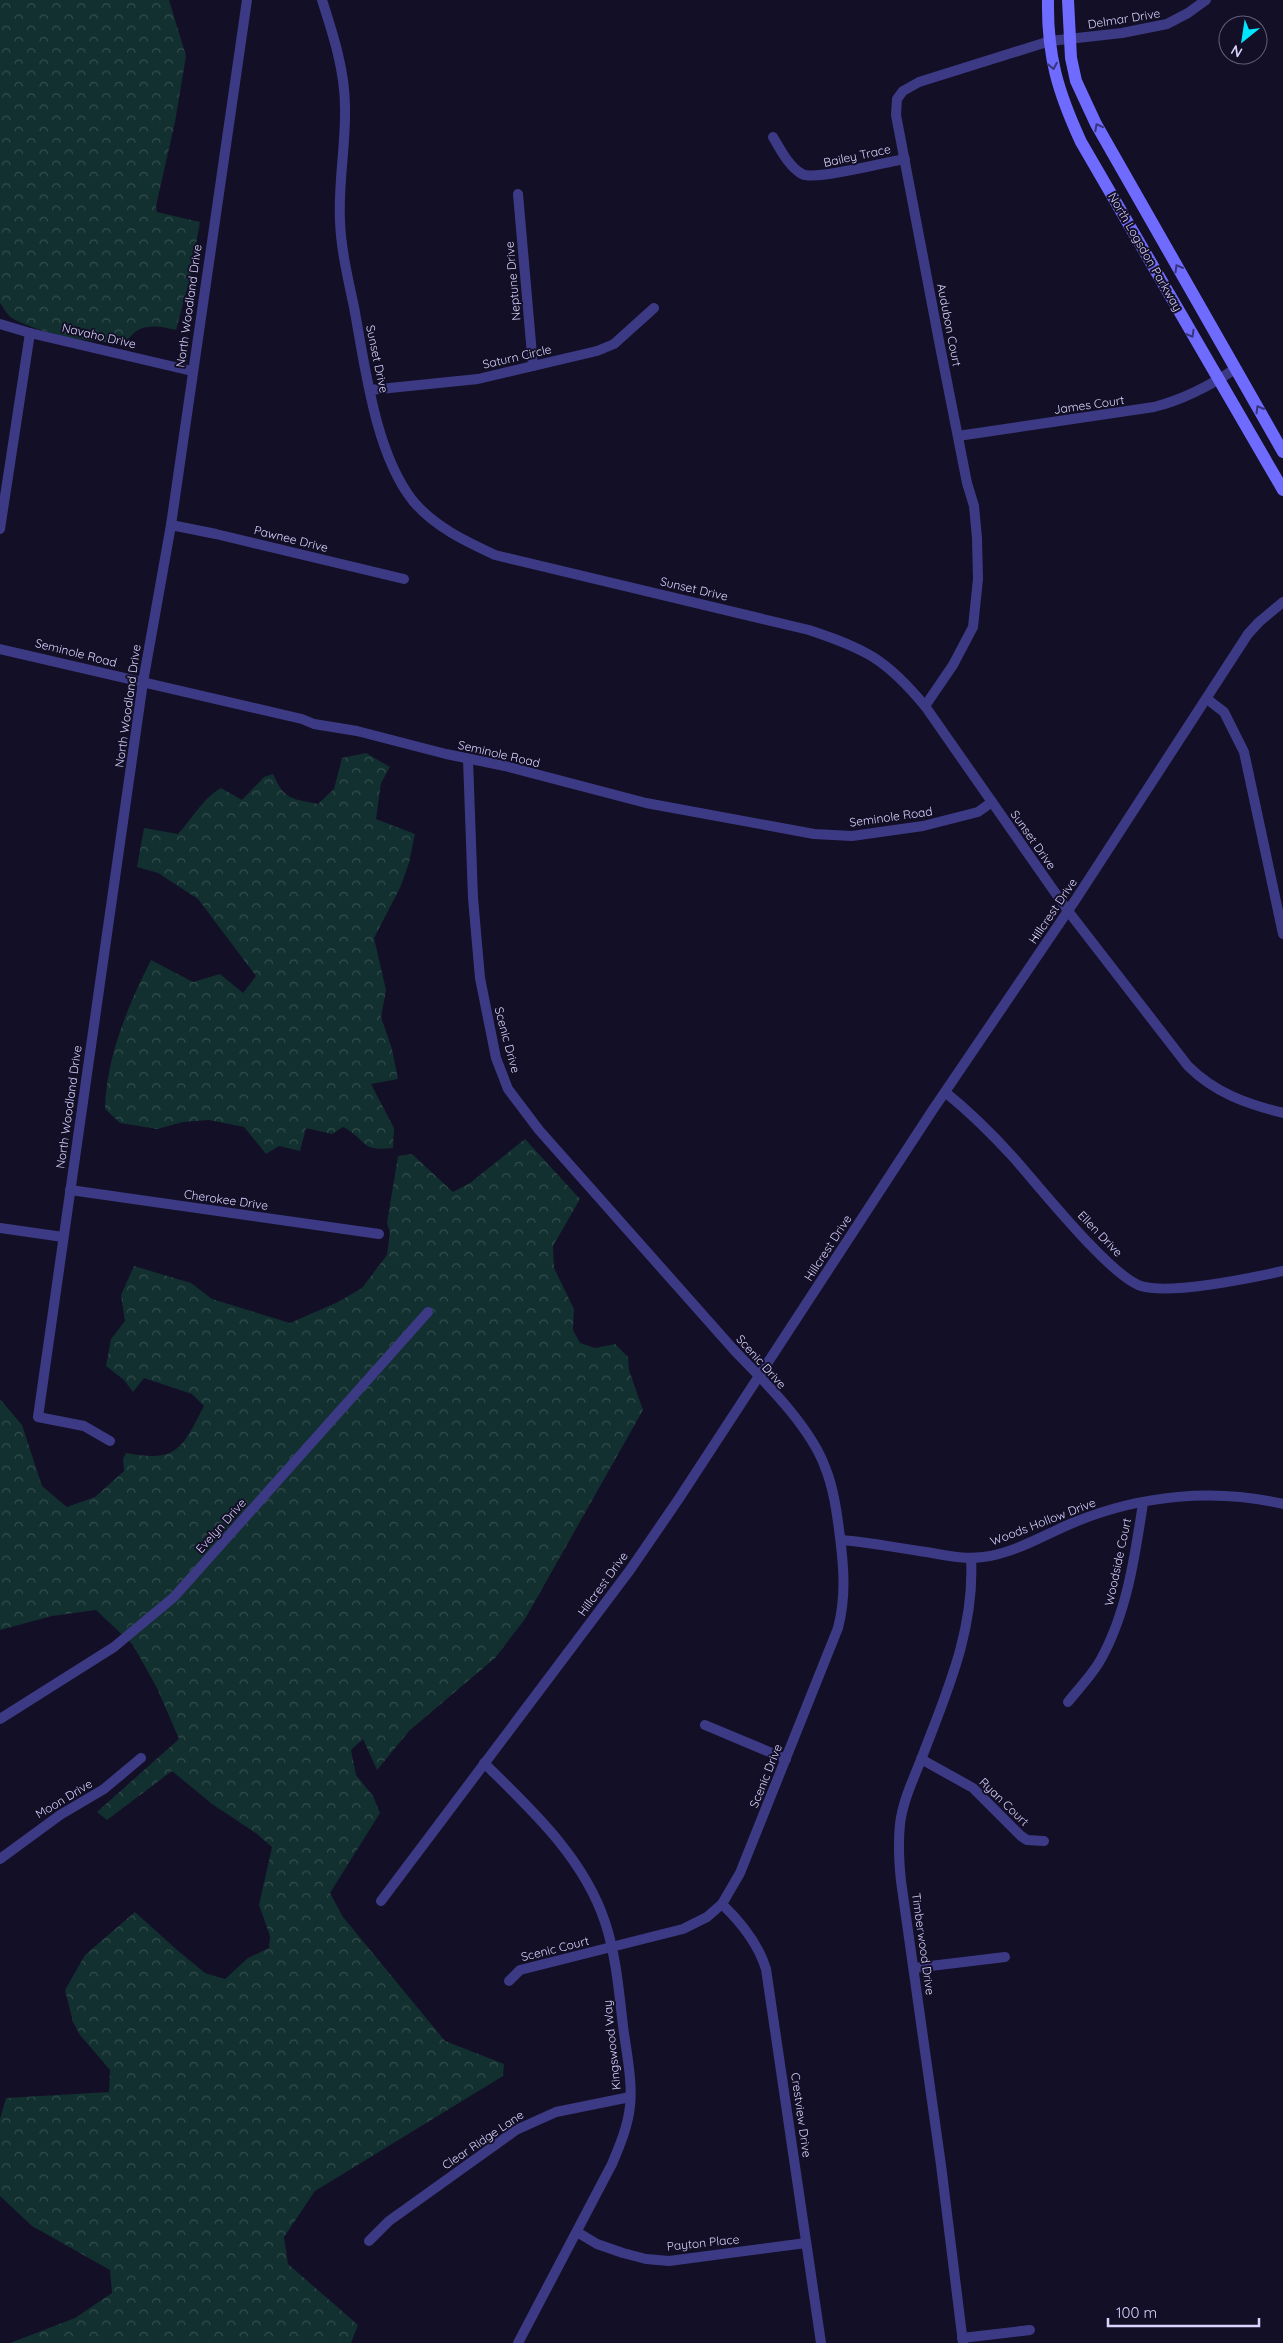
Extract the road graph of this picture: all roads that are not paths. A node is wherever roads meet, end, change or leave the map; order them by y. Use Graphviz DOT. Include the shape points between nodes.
graph roads {
  1 [pos="247,0"];
  2 [pos="322,0"];
  3 [pos="1048,0"];
  4 [pos="1068,0"];
  5 [pos="1206,0"];
  6 [pos="1069,40"];
  7 [pos="1050,41"];
  8 [pos="773,137"];
  9 [pos="905,159"];
  10 [pos="518,194"];
  11 [pos="654,308"];
  12 [pos="0,324"];
  13 [pos="30,333"];
  14 [pos="533,366"];
  15 [pos="1235,369"];
  16 [pos="192,371"];
  17 [pos="1218,380"];
  18 [pos="370,390"];
  19 [pos="958,436"];
  20 [pos="1283,452"];
  21 [pos="1283,490"];
  22 [pos="171,525"];
  23 [pos="0,529"];
  24 [pos="404,579"];
  25 [pos="1283,602"];
  26 [pos="0,648"];
  27 [pos="143,682"];
  28 [pos="1207,699"];
  29 [pos="925,706"];
  30 [pos="468,759"];
  31 [pos="992,802"];
  32 [pos="1068,911"];
  33 [pos="1283,934"];
  34 [pos="945,1092"];
  35 [pos="1283,1113"];
  36 [pos="70,1190"];
  37 [pos="0,1228"];
  38 [pos="379,1234"];
  39 [pos="63,1237"];
  40 [pos="1283,1271"];
  41 [pos="428,1312"];
  42 [pos="759,1376"];
  43 [pos="110,1441"];
  44 [pos="1143,1503"];
  45 [pos="1283,1504"];
  46 [pos="841,1540"];
  47 [pos="971,1558"];
  48 [pos="1068,1702"];
  49 [pos="0,1719"];
  50 [pos="705,1725"];
  51 [pos="141,1758"];
  52 [pos="786,1759"];
  53 [pos="921,1759"];
  54 [pos="484,1763"];
  55 [pos="1044,1841"];
  56 [pos="0,1859"];
  57 [pos="381,1901"];
  58 [pos="722,1904"];
  59 [pos="612,1948"];
  60 [pos="1005,1957"];
  61 [pos="914,1968"];
  62 [pos="509,1981"];
  63 [pos="630,2097"];
  64 [pos="577,2232"];
  65 [pos="369,2241"];
  66 [pos="806,2242"];
  67 [pos="1030,2330"];
  68 [pos="963,2341"];
  69 [pos="518,2343"];
  70 [pos="821,2343"];
  1 -- 16 [label="street, North Woodland Drive"];
  2 -- 18 [label="street, Sunset Drive" via="341,67 346,106 340,222"];
  3 -- 7 [label="main road, North Logsdon Parkway"];
  4 -- 6 [label="main road, North Logsdon Parkway"];
  5 -- 6 [label="street, Delmar Drive" via="1167,24"];
  6 -- 7 [label="street, Delmar Drive"];
  15 -- 6 [label="main road, North Logsdon Parkway, one-way" via="1096,124 1076,81"];
  7 -- 9 [label="street, Audubon Court" via="941,74 903,91 896,107"];
  7 -- 17 [label="main road, North Logsdon Parkway, one-way" via="1062,102 1081,142"];
  8 -- 9 [label="street, Bailey Trace" via="797,170 809,176 825,176"];
  9 -- 19 [label="street, Audubon Court"];
  10 -- 14 [label="street, Neptune Drive"];
  11 -- 14 [label="street, Saturn Circle" via="628,334 606,348"];
  12 -- 13 [label="street, Navaho Drive"];
  13 -- 16 [label="street, Navaho Drive"];
  13 -- 23 [label="street"];
  14 -- 18 [label="street, Saturn Circle" via="478,379"];
  15 -- 17 [label="street, James Court"];
  20 -- 15 [label="main road, North Logsdon Parkway, one-way"];
  16 -- 22 [label="street, North Woodland Drive"];
  17 -- 19 [label="street, James Court" via="1154,407"];
  17 -- 21 [label="main road, North Logsdon Parkway"];
  18 -- 29 [label="street, Sunset Drive" via="388,456 403,487 425,514 460,538 495,555 790,625 846,642 891,668"];
  19 -- 29 [label="street, Audubon Court" via="974,506 977,604 964,647"];
  22 -- 24 [label="street, Pawnee Drive"];
  22 -- 27 [label="street, North Woodland Drive"];
  25 -- 28 [label="street, Hillcrest Drive" via="1248,634"];
  26 -- 27 [label="street, Seminole Road"];
  27 -- 30 [label="street, Seminole Road"];
  27 -- 36 [label="street, North Woodland Drive"];
  28 -- 32 [label="street, Hillcrest Drive"];
  28 -- 33 [label="street" via="1224,712 1244,752"];
  29 -- 31 [label="street, Sunset Drive"];
  30 -- 31 [label="street, Seminole Road" via="646,803 824,835 852,836 923,826 978,812"];
  30 -- 42 [label="street, Scenic Drive" via="477,954 496,1058 508,1089 539,1130"];
  31 -- 32 [label="street, Sunset Drive"];
  32 -- 34 [label="street, Hillcrest Drive"];
  32 -- 35 [label="street, Sunset Drive" via="1200,1078 1236,1099"];
  34 -- 40 [label="street, Ellen Drive" via="1012,1155 1096,1250 1140,1286 1161,1289 1240,1280"];
  34 -- 42 [label="street, Hillcrest Drive"];
  36 -- 38 [label="street, Cherokee Drive"];
  36 -- 39 [label="street, North Woodland Drive"];
  37 -- 39 [label="street"];
  39 -- 43 [label="street, North Woodland Drive" via="38,1417 84,1426"];
  41 -- 49 [label="street, Evelyn Drive" via="174,1597 114,1647"];
  42 -- 46 [label="street, Scenic Drive" via="819,1453 829,1478"];
  42 -- 54 [label="street, Hillcrest Drive" via="630,1570"];
  44 -- 45 [label="street, Woods Hollow Drive" via="1217,1494"];
  44 -- 47 [label="street, Woods Hollow Drive" via="1099,1513 1010,1550"];
  44 -- 48 [label="street, Woodside Court" via="1116,1626 1096,1667"];
  46 -- 47 [label="street, Woods Hollow Drive"];
  46 -- 52 [label="street, Scenic Drive" via="845,1580 842,1612"];
  47 -- 53 [label="street, Timberwood Drive" via="964,1641"];
  50 -- 52 [label="street"];
  51 -- 56 [label="street, Moon Drive" via="104,1790 60,1815"];
  52 -- 58 [label="street, Scenic Drive" via="746,1860"];
  53 -- 55 [label="street, Ryan Court" via="973,1788 1021,1836 1027,1840"];
  53 -- 61 [label="street, Timberwood Drive" via="904,1805 899,1843"];
  54 -- 57 [label="street, Hillcrest Drive"];
  54 -- 59 [label="street, Kingswood Way" via="554,1836 578,1868 599,1906"];
  58 -- 59 [label="street, Scenic Drive" via="696,1924"];
  58 -- 66 [label="street, Crestview Drive" via="750,1935 766,1969"];
  59 -- 62 [label="street, Scenic Court" via="520,1970"];
  59 -- 63 [label="street, Kingswood Way"];
  60 -- 61 [label="street"];
  61 -- 68 [label="street, Timberwood Drive"];
  63 -- 64 [label="street, Kingswood Way" via="619,2148"];
  63 -- 65 [label="street, Clear Ridge Lane" via="556,2112 516,2130 389,2221"];
  64 -- 66 [label="street, Payton Place" via="597,2244 623,2253 670,2261"];
  64 -- 69 [label="street, Kingswood Way"];
  66 -- 70 [label="street, Crestview Drive"];
  67 -- 68 [label="street"];
}
